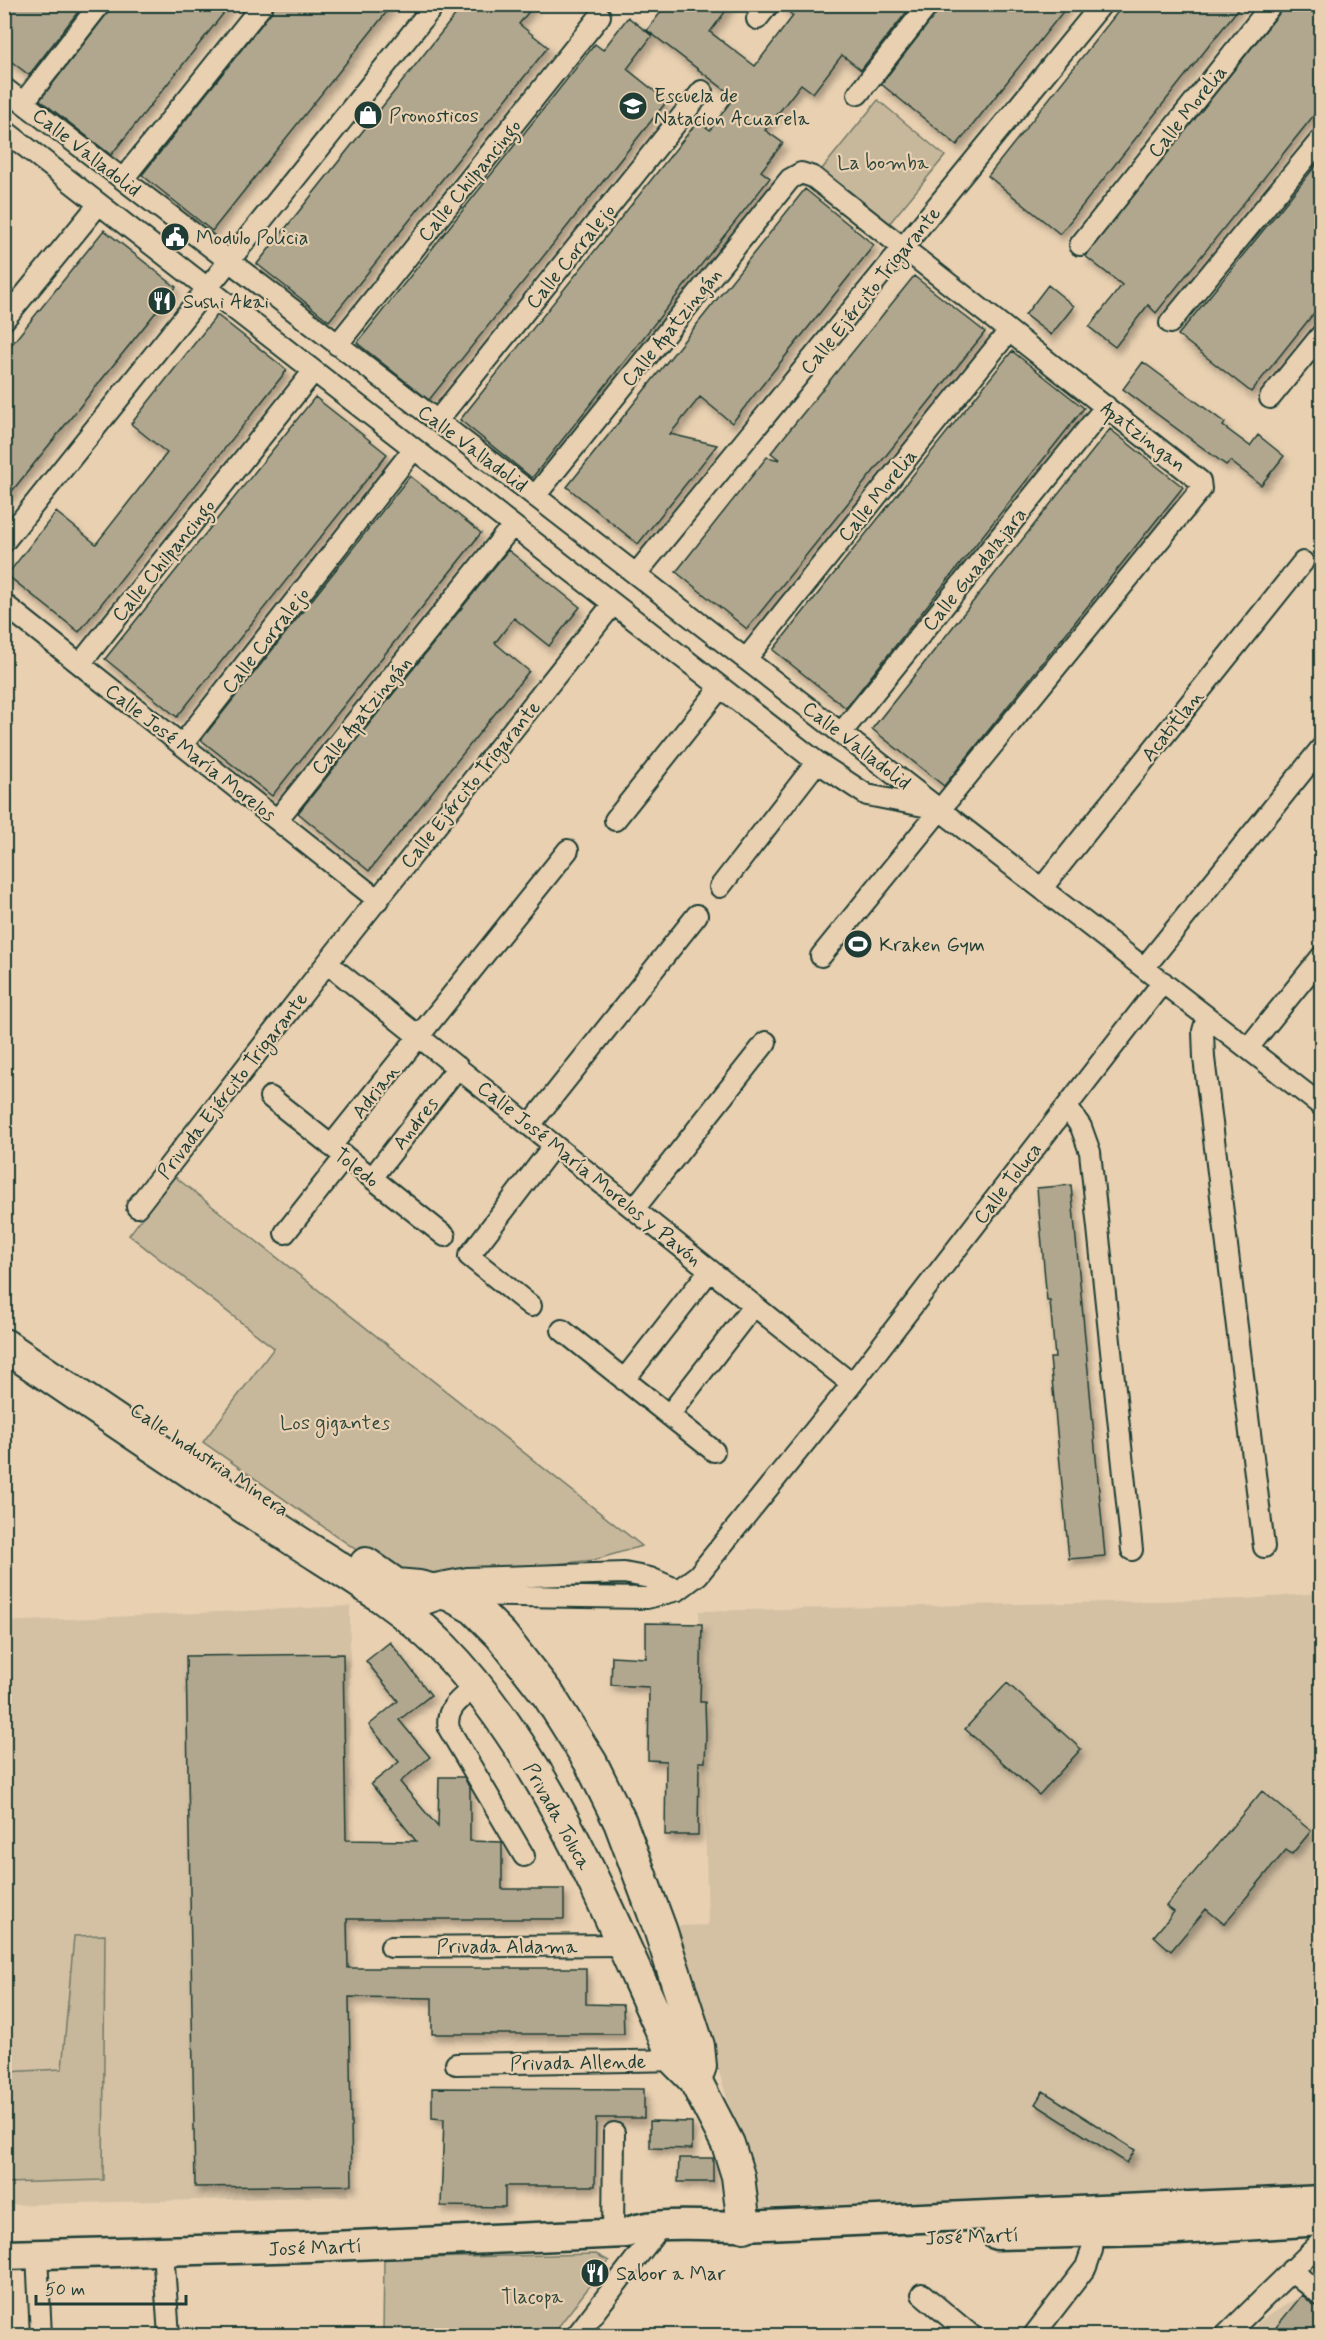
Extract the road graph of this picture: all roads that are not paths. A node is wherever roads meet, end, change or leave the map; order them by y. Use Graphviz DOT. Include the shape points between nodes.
graph roads {
  1 [pos="100,4"];
  2 [pos="263,4"];
  3 [pos="435,4"];
  4 [pos="929,4"];
  5 [pos="1102,4"];
  6 [pos="1272,4"];
  7 [pos="600,16"];
  8 [pos="4,88"];
  9 [pos="702,92"];
  10 [pos="858,94"];
  11 [pos="23,102"];
  12 [pos="4,130"];
  13 [pos="1322,138"];
  14 [pos="813,177"];
  15 [pos="123,179"];
  16 [pos="98,205"];
  17 [pos="1080,245"];
  18 [pos="905,248"];
  19 [pos="229,262"];
  20 [pos="207,289"];
  21 [pos="4,320"];
  22 [pos="1170,323"];
  23 [pos="1009,330"];
  24 [pos="1322,334"];
  25 [pos="337,345"];
  26 [pos="313,372"];
  27 [pos="1270,398"];
  28 [pos="1106,406"];
  29 [pos="437,421"];
  30 [pos="414,450"];
  31 [pos="535,496"];
  32 [pos="512,526"];
  33 [pos="4,542"];
  34 [pos="1303,562"];
  35 [pos="636,574"];
  36 [pos="4,604"];
  37 [pos="613,604"];
  38 [pos="746,659"];
  39 [pos="80,664"];
  40 [pos="720,688"];
  41 [pos="841,733"];
  42 [pos="182,745"];
  43 [pos="1322,747"];
  44 [pos="817,762"];
  45 [pos="940,809"];
  46 [pos="277,820"];
  47 [pos="615,820"];
  48 [pos="568,850"];
  49 [pos="720,887"];
  50 [pos="1042,888"];
  51 [pos="378,900"];
  52 [pos="697,915"];
  53 [pos="821,956"];
  54 [pos="1322,956"];
  55 [pos="327,963"];
  56 [pos="1144,968"];
  57 [pos="1163,982"];
  58 [pos="1207,1017"];
  59 [pos="418,1035"];
  60 [pos="766,1042"];
  61 [pos="1248,1048"];
  62 [pos="458,1068"];
  63 [pos="270,1097"];
  64 [pos="1322,1106"];
  65 [pos="1067,1107"];
  66 [pos="530,1125"];
  67 [pos="554,1145"];
  68 [pos="338,1151"];
  69 [pos="372,1179"];
  70 [pos="137,1207"];
  71 [pos="634,1209"];
  72 [pos="285,1233"];
  73 [pos="445,1236"];
  74 [pos="710,1270"];
  75 [pos="754,1305"];
  76 [pos="531,1306"];
  77 [pos="4,1321"];
  78 [pos="562,1330"];
  79 [pos="4,1345"];
  80 [pos="624,1380"];
  81 [pos="852,1384"];
  82 [pos="669,1415"];
  83 [pos="714,1451"];
  84 [pos="1264,1547"];
  85 [pos="1132,1550"];
  86 [pos="419,1587"];
  87 [pos="678,1590"];
  88 [pos="451,1595"];
  89 [pos="400,1611"];
  90 [pos="476,1686"];
  91 [pos="524,1856"];
  92 [pos="622,1945"];
  93 [pos="391,1947"];
  94 [pos="456,2064"];
  95 [pos="691,2066"];
  96 [pos="614,2133"];
  97 [pos="1322,2200"];
  98 [pos="1094,2222"];
  99 [pos="1322,2222"];
  100 [pos="744,2226"];
  101 [pos="637,2234"];
  102 [pos="1322,2241"];
  103 [pos="163,2250"];
  104 [pos="37,2254"];
  105 [pos="4,2255"];
  106 [pos="1292,2270"];
  107 [pos="922,2294"];
  108 [pos="1322,2296"];
  109 [pos="41,2336"];
  110 [pos="169,2336"];
  111 [pos="576,2336"];
  112 [pos="972,2336"];
  113 [pos="1033,2336"];
  114 [pos="1225,2336"];
  1 -- 11 [label="street"];
  2 -- 15 [label="street"];
  3 -- 19 [label="street"];
  4 -- 10 [label="street"];
  5 -- 18 [label="street, Calle Ejército Trigarante"];
  6 -- 17 [label="street, Calle Morelia"];
  7 -- 25 [label="street, Calle Chilpancingo"];
  8 -- 11 [label="street, Calle Valladolid"];
  9 -- 29 [label="street, Calle Corralejo"];
  11 -- 15 [label="street, Calle Valladolid"];
  12 -- 16 [label="street, Calle Valladolid"];
  13 -- 22 [label="street"];
  14 -- 18 [label="street, Apatzingan"];
  14 -- 31 [label="street, Calle Apatzingán" via="801,173 790,179"];
  15 -- 19 [label="street, Calle Valladolid"];
  16 -- 20 [label="street, Calle Valladolid"];
  16 -- 21 [label="street"];
  18 -- 23 [label="street, Apatzingan"];
  18 -- 35 [label="street, Calle Ejército Trigarante"];
  19 -- 20 [label="street"];
  19 -- 25 [label="street, Calle Valladolid"];
  20 -- 26 [label="street, Calle Valladolid"];
  20 -- 33 [label="street"];
  23 -- 28 [label="street, Apatzingan"];
  23 -- 38 [label="street, Calle Morelia"];
  24 -- 27 [label="street"];
  25 -- 29 [label="street, Calle Valladolid"];
  26 -- 30 [label="street, Calle Valladolid"];
  26 -- 39 [label="street, Calle Chilpancingo"];
  28 -- 41 [label="street, Calle Guadalajara"];
  28 -- 45 [label="street, Apatzingan" via="1197,477 1201,489"];
  29 -- 31 [label="street, Calle Valladolid"];
  30 -- 32 [label="street, Calle Valladolid"];
  30 -- 42 [label="street, Calle Corralejo"];
  31 -- 35 [label="street, Calle Valladolid"];
  32 -- 37 [label="street, Calle Valladolid"];
  32 -- 46 [label="street, Calle Apatzingán"];
  34 -- 50 [label="street, Acatitlan"];
  35 -- 38 [label="street, Calle Valladolid"];
  36 -- 39 [label="street, Calle José María Morelos"];
  37 -- 40 [label="street, Calle Valladolid"];
  37 -- 51 [label="street, Calle Ejército Trigarante"];
  38 -- 41 [label="street, Calle Valladolid"];
  39 -- 42 [label="street, Calle José María Morelos"];
  40 -- 44 [label="street, Calle Valladolid"];
  40 -- 47 [label="street"];
  41 -- 45 [label="street, Calle Valladolid"];
  42 -- 46 [label="street, Calle José María Morelos"];
  43 -- 56 [label="street"];
  44 -- 45 [label="street, Calle Valladolid" via="867,795"];
  44 -- 49 [label="street"];
  45 -- 50 [label="street, Calle Valladolid"];
  45 -- 53 [label="street"];
  46 -- 51 [label="street, Calle José María Morelos"];
  48 -- 59 [label="street, Adrian"];
  50 -- 56 [label="street, Calle Valladolid"];
  51 -- 55 [label="street, Calle Ejército Trigarante"];
  52 -- 66 [label="street"];
  54 -- 61 [label="street"];
  55 -- 59 [label="street, Calle José María Morelos y Pavón"];
  55 -- 70 [label="street, Privada Ejército Trigarante"];
  56 -- 57 [label="street, Calle Valladolid"];
  57 -- 58 [label="street, Calle Valladolid"];
  57 -- 65 [label="street, Calle Toluca"];
  58 -- 61 [label="street, Calle Valladolid"];
  58 -- 84 [label="street" via="1204,1058"];
  59 -- 62 [label="street, Calle José María Morelos y Pavón"];
  59 -- 68 [label="street, Adrian"];
  60 -- 71 [label="street"];
  61 -- 64 [label="street, Calle Valladolid"];
  62 -- 66 [label="street, Calle José María Morelos y Pavón"];
  62 -- 69 [label="street, Andres"];
  63 -- 68 [label="street, Toledo"];
  65 -- 81 [label="street, Calle Toluca"];
  65 -- 85 [label="street" via="1081,1126 1090,1152"];
  66 -- 67 [label="street, Calle José María Morelos y Pavón"];
  67 -- 71 [label="street, Calle José María Morelos y Pavón"];
  67 -- 76 [label="street" via="469,1256"];
  68 -- 69 [label="street, Toledo"];
  68 -- 72 [label="street, Adrian"];
  69 -- 73 [label="street, Toledo"];
  71 -- 74 [label="street, Calle José María Morelos y Pavón"];
  74 -- 75 [label="street, Calle José María Morelos y Pavón"];
  74 -- 80 [label="street"];
  75 -- 81 [label="street, Calle José María Morelos y Pavón"];
  75 -- 82 [label="street"];
  77 -- 86 [label="main road, Calle Industria Minera" via="396,1585"];
  78 -- 80 [label="street"];
  79 -- 89 [label="main road, Calle Industria Minera"];
  80 -- 82 [label="street"];
  81 -- 87 [label="street, Privada Toluca" via="709,1562"];
  82 -- 83 [label="street"];
  86 -- 87 [label="street" via="467,1578 624,1574 651,1578"];
  86 -- 88 [label="main road, Privada Toluca"];
  86 -- 89 [label="street" via="400,1596"];
  87 -- 88 [label="street, Privada Toluca" via="627,1599"];
  88 -- 89 [label="street, Privada Toluca"];
  88 -- 95 [label="main road, Privada Toluca" via="474,1608 501,1635 549,1696 607,1792 692,2024"];
  89 -- 90 [label="main road, Privada Toluca" via="442,1648"];
  90 -- 91 [label="street" via="450,1710 447,1722"];
  90 -- 92 [label="main road, Privada Toluca" via="517,1742 561,1819"];
  92 -- 93 [label="street, Privada Aldama"];
  92 -- 95 [label="main road, Privada Toluca"];
  94 -- 95 [label="street, Privada Allende"];
  95 -- 100 [label="main road, Privada Toluca" via="734,2160"];
  96 -- 101 [label="street"];
  97 -- 98 [label="main road, José Martí"];
  98 -- 99 [label="main road, José Martí"];
  98 -- 100 [label="main road, José Martí"];
  98 -- 101 [label="main road, José Martí"];
  98 -- 113 [label="street" via="1086,2267"];
  100 -- 101 [label="main road, José Martí"];
  101 -- 103 [label="main road, José Martí"];
  101 -- 111 [label="street"];
  102 -- 106 [label="street"];
  103 -- 104 [label="main road, José Martí"];
  103 -- 110 [label="street"];
  104 -- 105 [label="main road, José Martí"];
  104 -- 109 [label="street"];
  106 -- 108 [label="street"];
  106 -- 114 [label="street"];
  107 -- 112 [label="street"];
}
